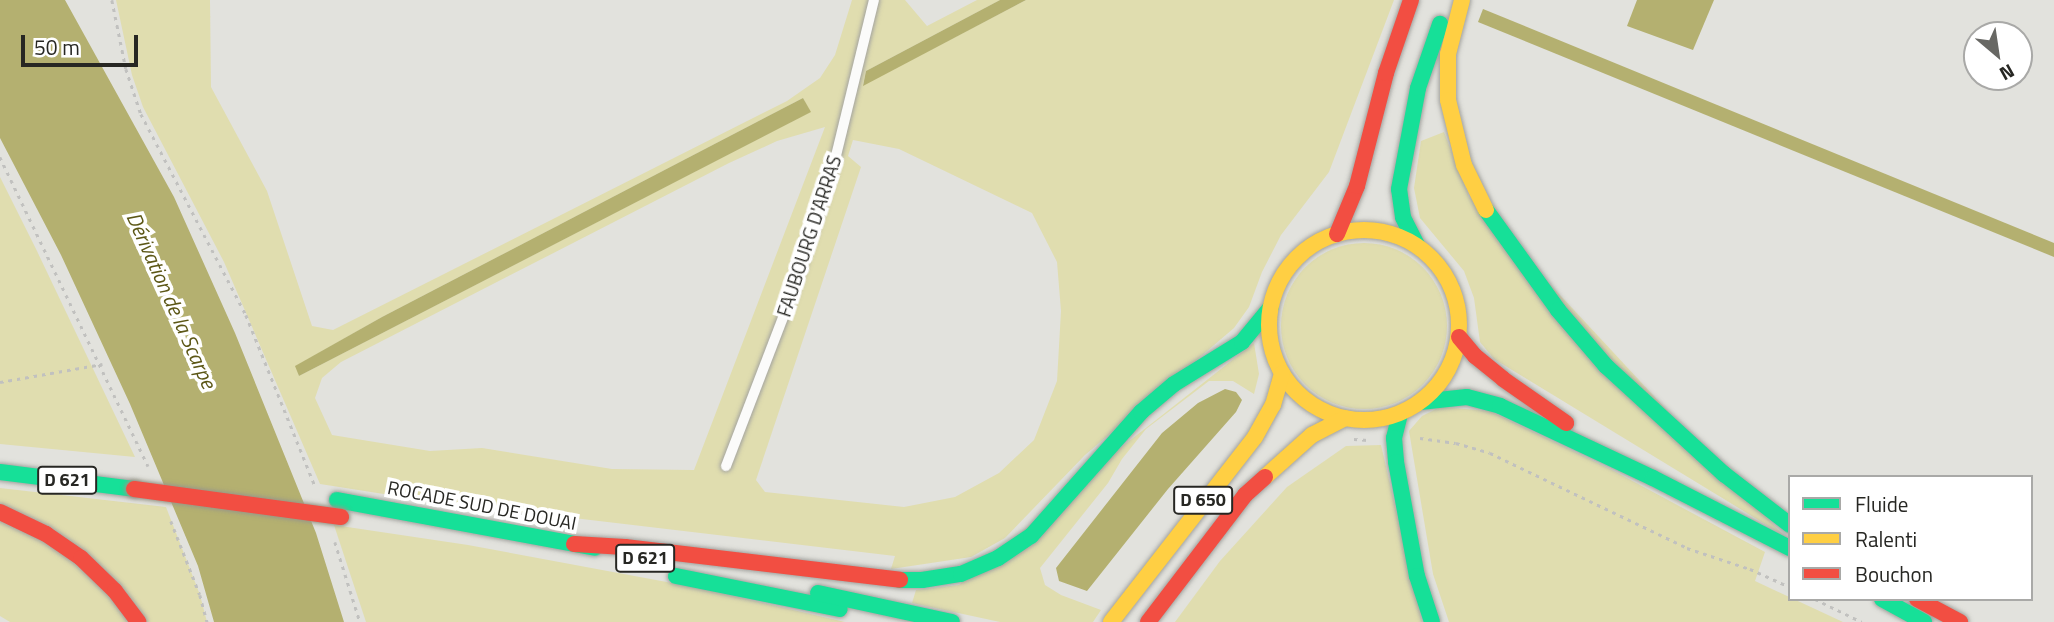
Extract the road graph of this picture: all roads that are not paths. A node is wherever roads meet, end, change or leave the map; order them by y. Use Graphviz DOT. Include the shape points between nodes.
graph roads {
  1 [pos="874,0"];
  2 [pos="1411,0"];
  3 [pos="1450,0"];
  4 [pos="1462,0"];
  5 [pos="1337,234"];
  6 [pos="1417,245"];
  7 [pos="1271,307"];
  8 [pos="1459,337"];
  9 [pos="1282,373"];
  10 [pos="1420,402"];
  11 [pos="1400,414"];
  12 [pos="1345,418"];
  13 [pos="0,460"];
  14 [pos="726,466"];
  15 [pos="131,471"];
  16 [pos="0,472"];
  17 [pos="1653,478"];
  18 [pos="313,492"];
  19 [pos="0,512"];
  20 [pos="1788,523"];
  21 [pos="573,544"];
  22 [pos="1788,547"];
  23 [pos="615,564"];
  24 [pos="654,571"];
  25 [pos="1886,601"];
  26 [pos="1910,601"];
  27 [pos="1921,601"];
  28 [pos="138,622"];
  29 [pos="901,622"];
  30 [pos="952,622"];
  31 [pos="1111,622"];
  32 [pos="1148,622"];
  33 [pos="1432,622"];
  34 [pos="1924,622"];
  35 [pos="1959,622"];
  1 -- 14 [label="lane, FAUBOURG D'ARRAS" via="833,168 792,293"];
  2 -- 5 [label="main road" via="1386,73 1357,186"];
  3 -- 6 [label="main road" via="1418,88 1401,168 1401,209"];
  4 -- 20 [label="main road" via="1448,54 1448,100 1464,166 1491,219 1606,366 1686,441"];
  5 -- 6 [label="main road" via="1372,230"];
  5 -- 7 [label="main road" via="1316,243 1290,265"];
  6 -- 8 [label="main road" via="1448,280 1457,302"];
  7 -- 9 [label="main road" via="1270,341"];
  7 -- 21 [label="main road" via="1242,342 1174,384 1141,411 1031,536 998,558 961,574 922,580 876,579"];
  8 -- 10 [label="main road" via="1444,378"];
  8 -- 17 [label="main road" via="1475,356 1527,397"];
  9 -- 12 [label="main road" via="1313,406"];
  9 -- 31 [label="main road, D 650" via="1273,405 1255,436"];
  10 -- 11 [label="main road"];
  10 -- 17 [label="main road" via="1456,397 1488,402"];
  11 -- 12 [label="main road" via="1367,420"];
  11 -- 33 [label="main road" via="1394,438 1417,576"];
  12 -- 32 [label="main road, D 650" via="1312,435 1255,484 1224,518"];
  13 -- 15 [label="main road, D 621"];
  16 -- 23 [label="main road, ROCADE SUD DE DOUAI / D 621, bridge" via="341,517"];
  17 -- 22 [label="main road"];
  18 -- 21 [label="main road, ROCADE SUD DE DOUAI / D 621"];
  19 -- 28 [label="main road" via="82,558 116,591"];
  21 -- 30 [label="main road, ROCADE SUD DE DOUAI / D 621"];
  24 -- 29 [label="main road, D 621"];
  25 -- 34 [label="main road"];
  26 -- 35 [label="main road"];
  27 -- 35 [label="main road"];
}
